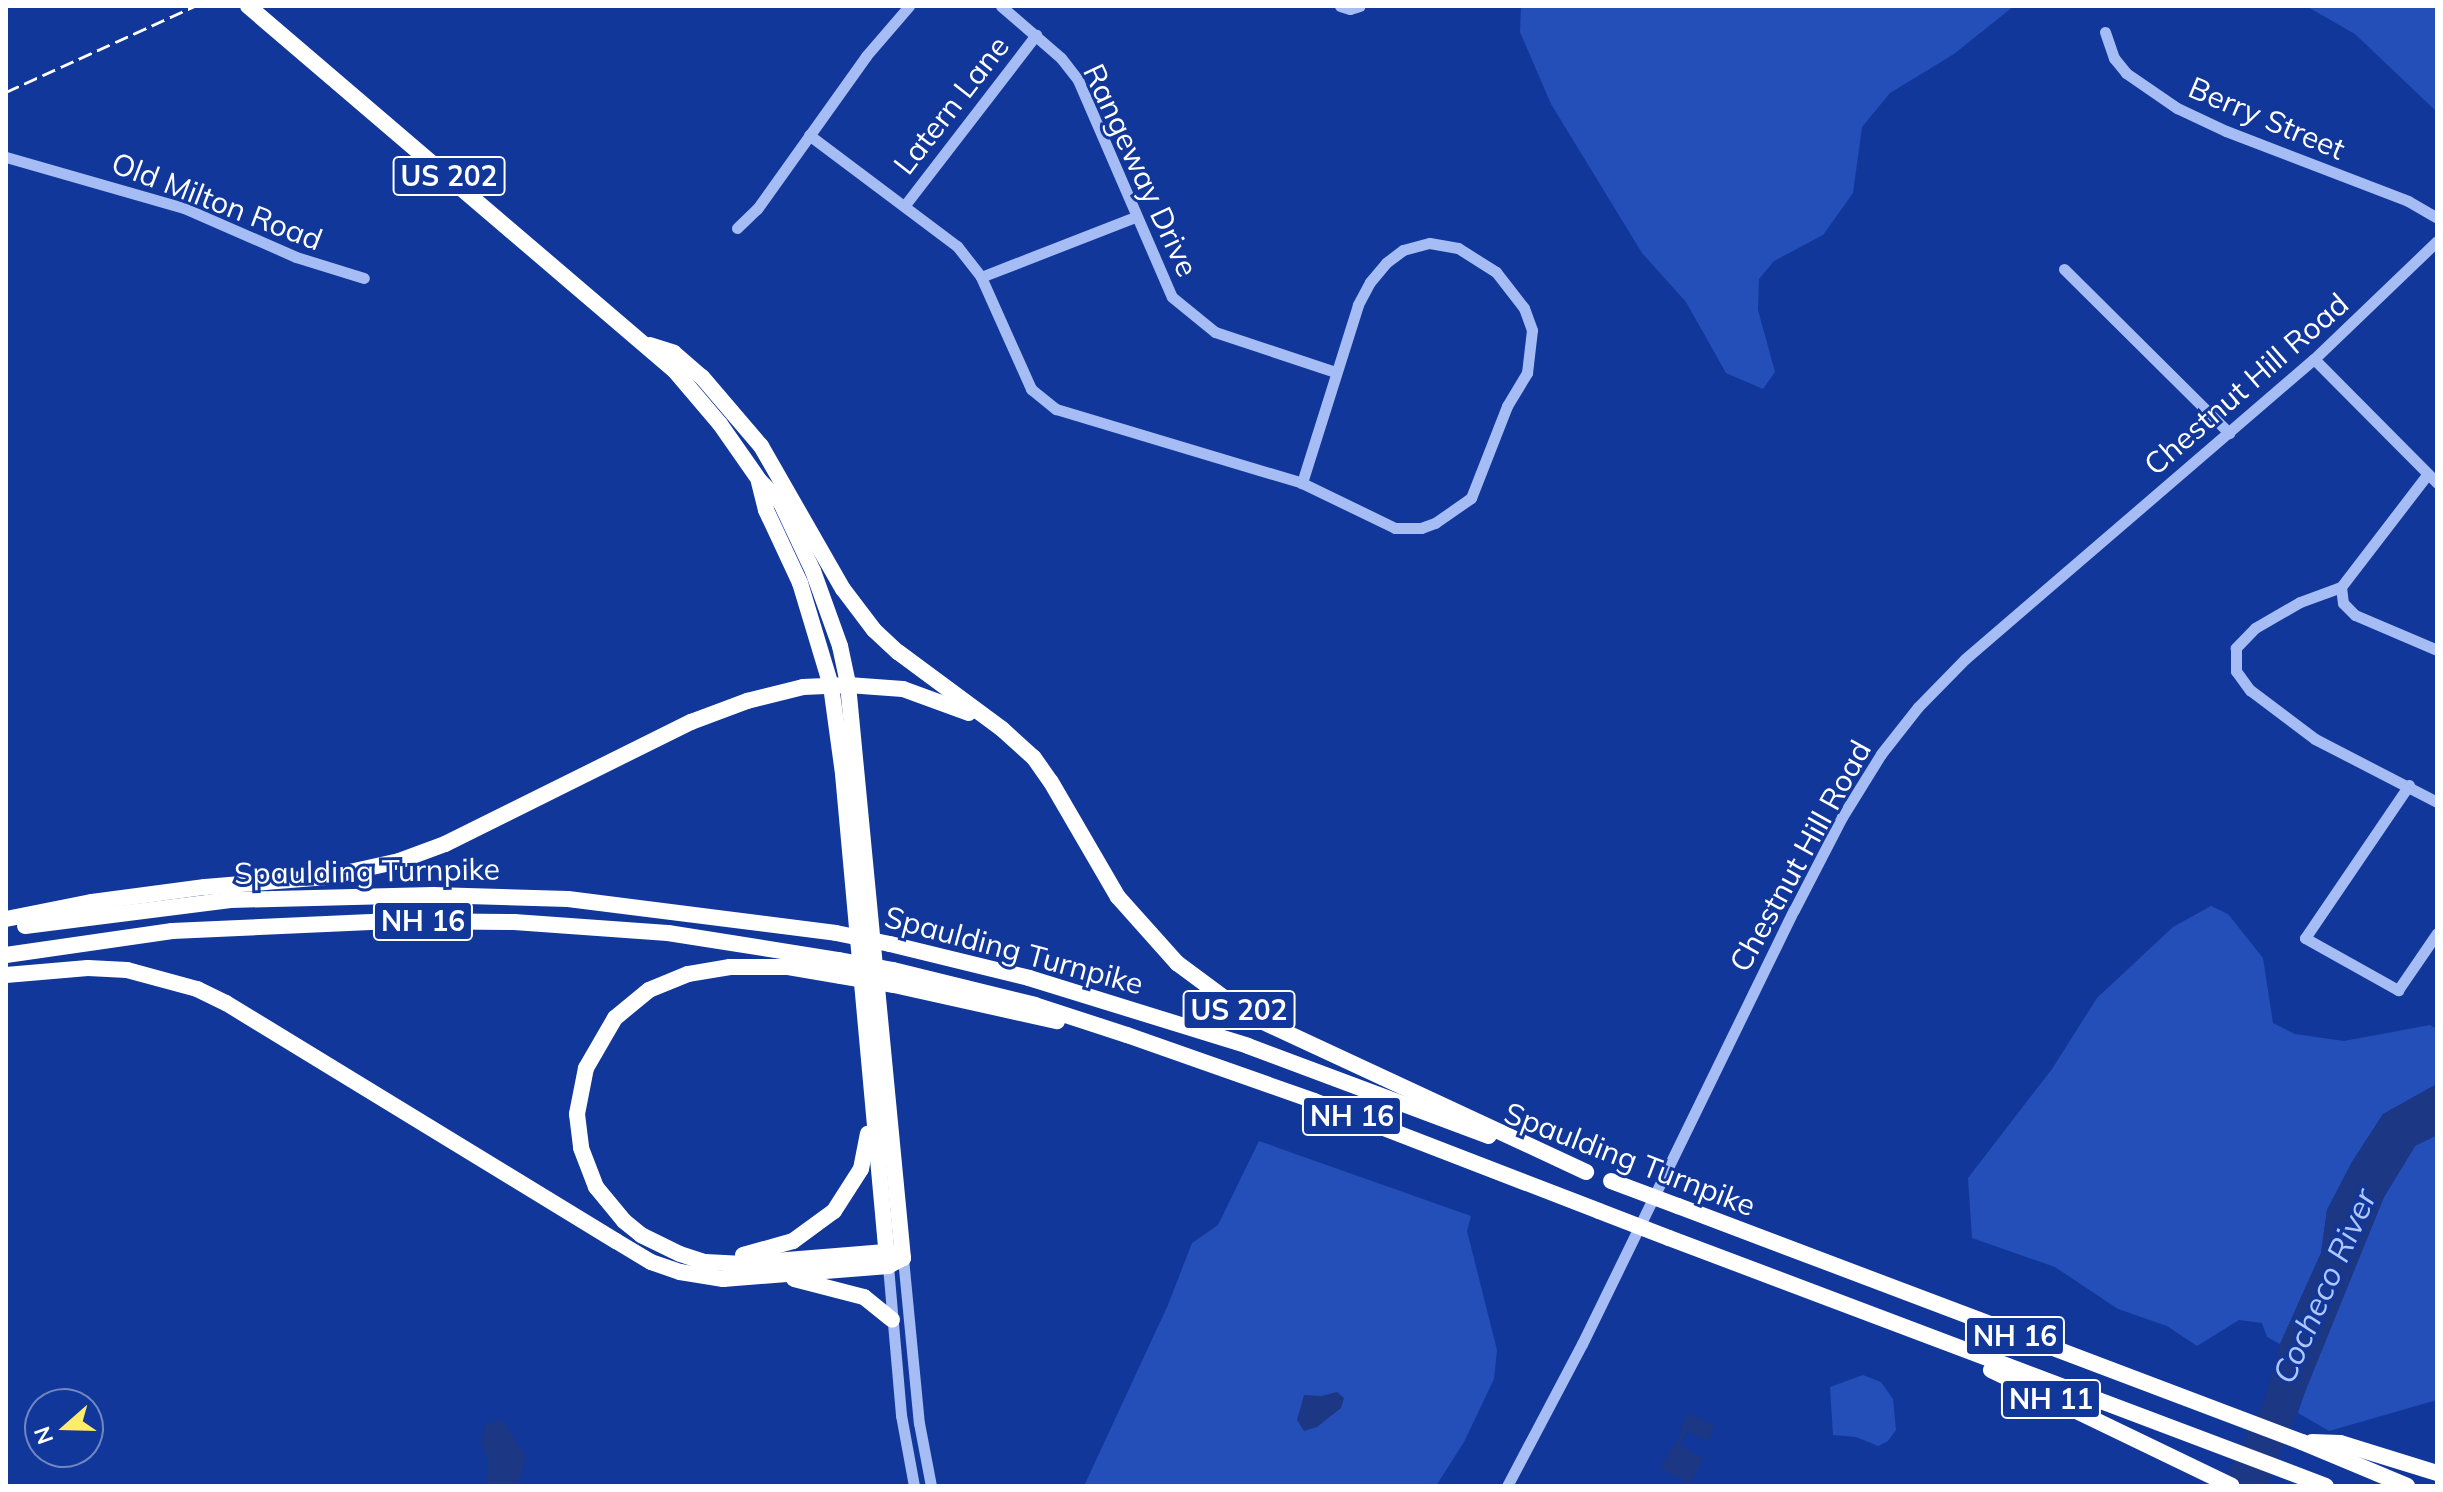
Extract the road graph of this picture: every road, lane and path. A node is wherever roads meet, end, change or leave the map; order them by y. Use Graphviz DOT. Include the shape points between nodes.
graph roads {
  1 [pos="909,6"];
  2 [pos="1001,6"];
  3 [pos="1340,6"];
  4 [pos="1360,6"];
  5 [pos="252,9"];
  6 [pos="2105,32"];
  7 [pos="1036,35"];
  8 [pos="809,135"];
  9 [pos="6,157"];
  10 [pos="905,205"];
  11 [pos="1135,217"];
  12 [pos="2437,218"];
  13 [pos="737,228"];
  14 [pos="2437,241"];
  15 [pos="2064,269"];
  16 [pos="981,277"];
  17 [pos="364,278"];
  18 [pos="641,341"];
  19 [pos="2314,359"];
  20 [pos="1335,372"];
  21 [pos="2229,433"];
  22 [pos="2427,475"];
  23 [pos="759,480"];
  24 [pos="1302,483"];
  25 [pos="2437,483"];
  26 [pos="2341,587"];
  27 [pos="2435,646"];
  28 [pos="848,685"];
  29 [pos="831,686"];
  30 [pos="993,722"];
  31 [pos="2409,785"];
  32 [pos="2437,802"];
  33 [pos="6,919"];
  34 [pos="6,929"];
  35 [pos="2437,933"];
  36 [pos="6,955"];
  37 [pos="840,968"];
  38 [pos="6,975"];
  39 [pos="870,1069"];
  40 [pos="1586,1172"];
  41 [pos="680,1254"];
  42 [pos="903,1258"];
  43 [pos="887,1259"];
  44 [pos="757,1277"];
  45 [pos="892,1320"];
  46 [pos="1893,1321"];
  47 [pos="2302,1442"];
  48 [pos="2437,1473"];
  49 [pos="914,1486"];
  50 [pos="931,1486"];
  51 [pos="1507,1486"];
  52 [pos="2232,1486"];
  53 [pos="2326,1486"];
  54 [pos="2407,1486"];
  1 -- 8 [label="street"];
  2 -- 7 [label="street, Rangeway Drive"];
  3 -- 4 [label="street"];
  5 -- 18 [label="highway, US 202"];
  6 -- 12 [label="street, Berry Street" via="2126,73 2177,108 2408,201"];
  7 -- 10 [label="street, Latern Lane"];
  7 -- 11 [label="street, Rangeway Drive" via="1078,80"];
  8 -- 10 [label="street"];
  8 -- 13 [label="street" via="757,209"];
  9 -- 17 [label="street, Old Milton Road" via="184,208 296,257"];
  10 -- 16 [label="street" via="957,246"];
  11 -- 16 [label="street"];
  11 -- 20 [label="street, Rangeway Drive" via="1172,297 1196,320 1245,343"];
  14 -- 19 [label="street, Chestnut Hill Road"];
  15 -- 21 [label="street"];
  16 -- 24 [label="street" via="1031,389 1056,409"];
  18 -- 23 [label="highway, US 202" via="720,424"];
  18 -- 30 [label="highway, US 202" via="674,353 750,432 775,466 843,589 874,630 924,674"];
  19 -- 21 [label="street, Chestnut Hill Road"];
  19 -- 22 [label="street"];
  20 -- 24 [label="street"];
  20 -- 24 [label="street" via="1370,282 1403,250 1429,243 1458,248 1496,272 1524,308 1532,330 1527,373 1507,406 1477,489 1449,517 1421,528 1395,528"];
  21 -- 51 [label="street, Chestnut Hill Road" via="1965,659 1881,754 1808,883"];
  22 -- 25 [label="street"];
  22 -- 26 [label="street"];
  23 -- 28 [label="highway" via="781,503 813,571"];
  23 -- 29 [label="highway, US 202" via="766,510 800,583"];
  26 -- 27 [label="street" via="2343,603 2355,615"];
  26 -- 31 [label="street" via="2300,602 2255,628 2236,648 2236,671 2250,690 2315,739"];
  28 -- 29 [label="highway"];
  28 -- 30 [label="highway" via="903,689"];
  28 -- 42 [label="highway"];
  29 -- 33 [label="highway" via="803,687 721,709 459,838 399,861 341,875 148,895"];
  29 -- 39 [label="highway, US 202"];
  30 -- 40 [label="highway, US 202" via="1034,758 1126,908 1197,980 1246,1014"];
  31 -- 32 [label="street"];
  31 -- 35 [label="street" via="2305,938 2398,990"];
  34 -- 40 [label="highway, Spaulding Turnpike / NH 16, bridge" via="230,900 402,895 568,899 836,933 1029,978 1248,1046"];
  36 -- 37 [label="highway, Spaulding Turnpike / NH 16" via="172,931 514,922 668,933"];
  37 -- 41 [label="highway" via="765,966 688,974 649,990 615,1018 599,1040 579,1099 578,1131 587,1167 606,1202 624,1221"];
  37 -- 46 [label="highway, Spaulding Turnpike / NH 16, bridge" via="1035,1005 1314,1101"];
  38 -- 44 [label="highway" via="127,970 197,989 651,1262 707,1279"];
  39 -- 41 [label="highway, US 202" via="866,1151 853,1185 834,1211 779,1247 741,1255"];
  39 -- 43 [label="highway"];
  40 -- 47 [label="highway, Spaulding Turnpike / NH 16, bridge"];
  41 -- 43 [label="highway" via="739,1264"];
  42 -- 43 [label="highway"];
  42 -- 50 [label="street" via="919,1423"];
  43 -- 44 [label="highway"];
  43 -- 45 [label="street"];
  44 -- 45 [label="highway" via="848,1291"];
  45 -- 49 [label="street"];
  46 -- 52 [label="highway, NH 11"];
  46 -- 53 [label="highway, Spaulding Turnpike / NH 16"];
  47 -- 48 [label="highway" via="2340,1443"];
  47 -- 54 [label="highway, Spaulding Turnpike / NH 16"];
}
